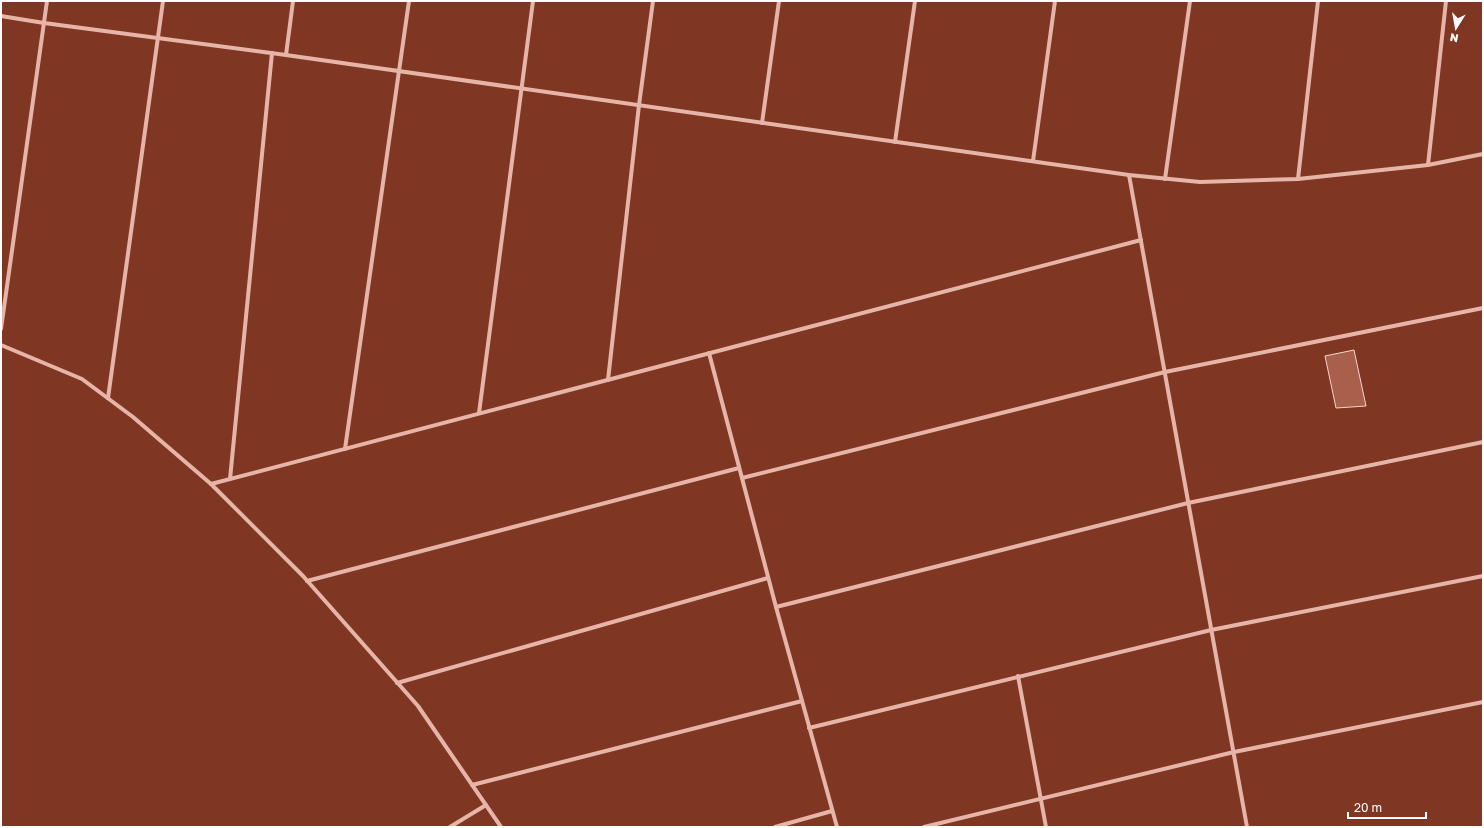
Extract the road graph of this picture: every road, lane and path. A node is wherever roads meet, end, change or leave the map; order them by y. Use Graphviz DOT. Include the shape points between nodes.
graph roads {
  1 [pos="47,1"];
  2 [pos="163,1"];
  3 [pos="293,1"];
  4 [pos="409,1"];
  5 [pos="533,1"];
  6 [pos="653,1"];
  7 [pos="779,1"];
  8 [pos="915,1"];
  9 [pos="1055,1"];
  10 [pos="1190,1"];
  11 [pos="1318,1"];
  12 [pos="1446,1"];
  13 [pos="1,16"];
  14 [pos="44,23"];
  15 [pos="157,38"];
  16 [pos="272,53"];
  17 [pos="286,55"];
  18 [pos="399,72"];
  19 [pos="522,88"];
  20 [pos="639,105"];
  21 [pos="762,123"];
  22 [pos="896,142"];
  23 [pos="1483,154"];
  24 [pos="1033,161"];
  25 [pos="1428,165"];
  26 [pos="1129,175"];
  27 [pos="1165,179"];
  28 [pos="1298,179"];
  29 [pos="1141,240"];
  30 [pos="1483,308"];
  31 [pos="1,330"];
  32 [pos="1,345"];
  33 [pos="709,353"];
  34 [pos="1165,372"];
  35 [pos="608,380"];
  36 [pos="108,398"];
  37 [pos="480,413"];
  38 [pos="1483,442"];
  39 [pos="345,449"];
  40 [pos="739,468"];
  41 [pos="742,478"];
  42 [pos="230,479"];
  43 [pos="211,484"];
  44 [pos="1188,503"];
  45 [pos="1483,576"];
  46 [pos="768,578"];
  47 [pos="307,581"];
  48 [pos="776,607"];
  49 [pos="1211,630"];
  50 [pos="1018,676"];
  51 [pos="397,683"];
  52 [pos="802,701"];
  53 [pos="1483,702"];
  54 [pos="809,728"];
  55 [pos="1234,752"];
  56 [pos="472,785"];
  57 [pos="1041,798"];
  58 [pos="486,805"];
  59 [pos="832,811"];
  60 [pos="450,827"];
  61 [pos="501,827"];
  62 [pos="775,827"];
  63 [pos="837,827"];
  64 [pos="924,827"];
  65 [pos="1046,827"];
  66 [pos="1247,827"];
  1 -- 14 [label="street"];
  2 -- 15 [label="street"];
  3 -- 17 [label="street"];
  4 -- 18 [label="street"];
  5 -- 19 [label="street"];
  6 -- 20 [label="street"];
  7 -- 21 [label="street"];
  8 -- 22 [label="street"];
  9 -- 24 [label="street"];
  10 -- 27 [label="street"];
  11 -- 28 [label="street"];
  12 -- 25 [label="street"];
  13 -- 14 [label="street"];
  14 -- 15 [label="street"];
  14 -- 31 [label="street"];
  15 -- 16 [label="street"];
  15 -- 36 [label="street"];
  16 -- 17 [label="street"];
  16 -- 42 [label="street"];
  17 -- 18 [label="street"];
  18 -- 19 [label="street"];
  18 -- 39 [label="street"];
  19 -- 20 [label="street"];
  19 -- 37 [label="street"];
  20 -- 21 [label="street"];
  20 -- 35 [label="street"];
  21 -- 22 [label="street"];
  22 -- 24 [label="street"];
  23 -- 25 [label="street"];
  24 -- 26 [label="street"];
  25 -- 28 [label="street"];
  26 -- 27 [label="street"];
  26 -- 29 [label="street"];
  27 -- 28 [label="street" via="1200,182"];
  29 -- 33 [label="street"];
  29 -- 34 [label="street"];
  30 -- 34 [label="street"];
  32 -- 36 [label="street" via="82,379"];
  33 -- 35 [label="street"];
  33 -- 40 [label="street"];
  34 -- 41 [label="street"];
  34 -- 44 [label="street"];
  35 -- 37 [label="street"];
  36 -- 43 [label="street"];
  37 -- 39 [label="street"];
  38 -- 44 [label="street"];
  39 -- 42 [label="street"];
  40 -- 41 [label="street"];
  40 -- 47 [label="street"];
  41 -- 46 [label="street"];
  42 -- 43 [label="street"];
  43 -- 47 [label="street"];
  44 -- 48 [label="street"];
  44 -- 49 [label="street"];
  45 -- 49 [label="street"];
  46 -- 48 [label="street"];
  46 -- 51 [label="street"];
  47 -- 51 [label="street"];
  48 -- 52 [label="street"];
  49 -- 50 [label="street"];
  49 -- 55 [label="street"];
  50 -- 54 [label="street"];
  50 -- 57 [label="street"];
  51 -- 56 [label="street" via="418,706"];
  52 -- 54 [label="street"];
  52 -- 56 [label="street"];
  53 -- 55 [label="street"];
  54 -- 59 [label="street"];
  55 -- 57 [label="street"];
  55 -- 66 [label="street"];
  56 -- 58 [label="street"];
  57 -- 64 [label="street"];
  57 -- 65 [label="street"];
  58 -- 60 [label="street"];
  58 -- 61 [label="street"];
  59 -- 62 [label="street"];
  59 -- 63 [label="street"];
}
